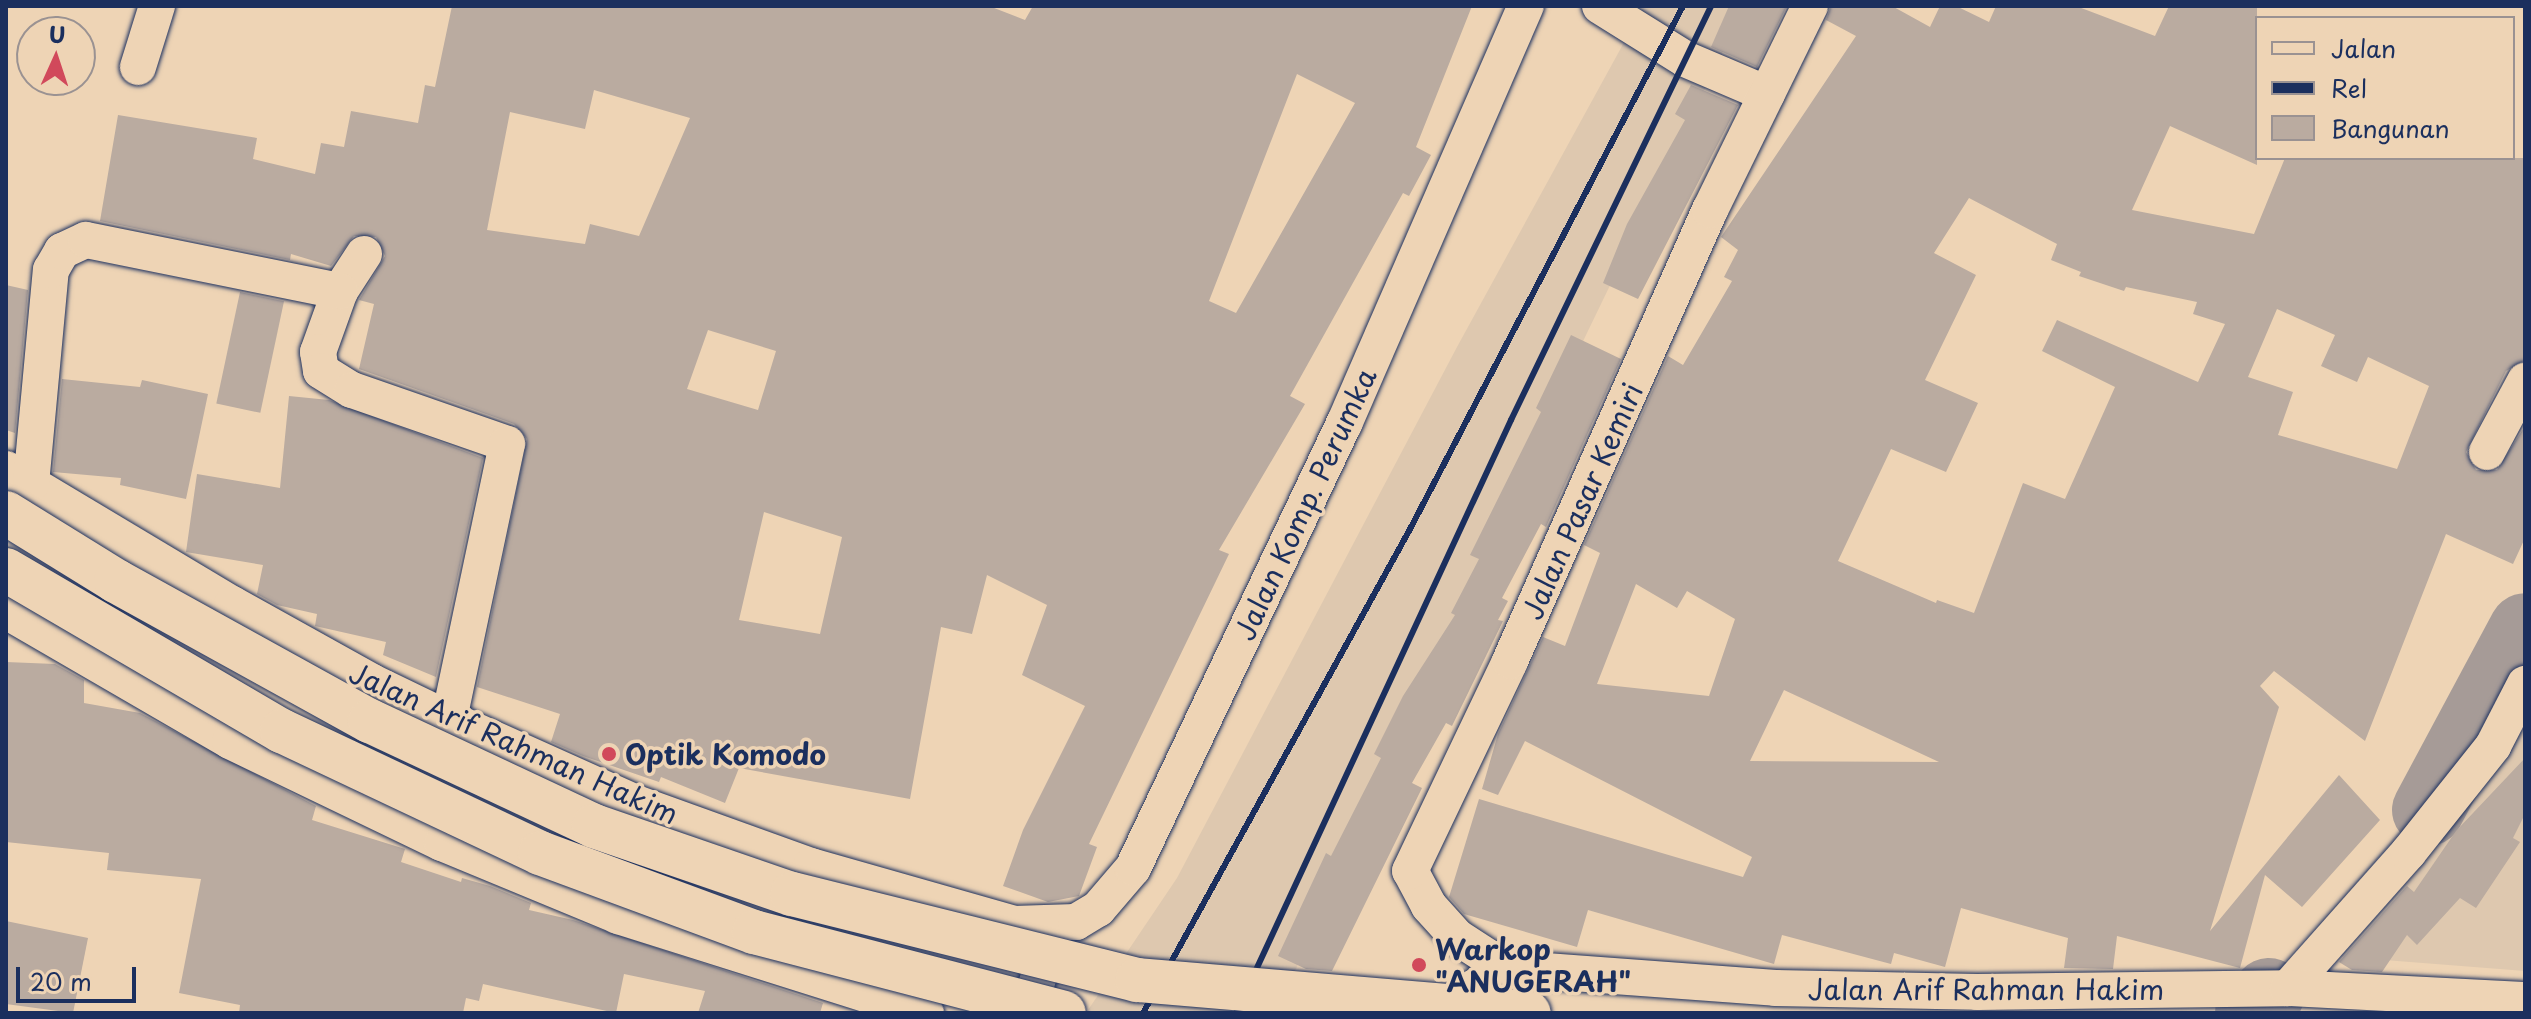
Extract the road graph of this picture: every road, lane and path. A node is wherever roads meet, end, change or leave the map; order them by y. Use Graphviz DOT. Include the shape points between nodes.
graph roads {
  1 [pos="157,6"];
  2 [pos="1526,6"];
  3 [pos="1600,6"];
  4 [pos="1810,6"];
  5 [pos="138,67"];
  6 [pos="1767,94"];
  7 [pos="364,254"];
  8 [pos="340,291"];
  9 [pos="2525,381"];
  10 [pos="2487,452"];
  11 [pos="14,489"];
  12 [pos="6,570"];
  13 [pos="6,611"];
  14 [pos="2525,684"];
  15 [pos="449,719"];
  16 [pos="495,737"];
  17 [pos="467,853"];
  18 [pos="1014,924"];
  19 [pos="1505,968"];
  20 [pos="2288,988"];
  21 [pos="2525,1000"];
  22 [pos="926,1013"];
  23 [pos="1018,1013"];
  24 [pos="1064,1013"];
  25 [pos="1468,1013"];
  26 [pos="1529,1013"];
  1 -- 5 [label="street"];
  2 -- 18 [label="street, Jalan Komp. Perumka" via="1344,424 1133,868 1098,909 1076,922"];
  3 -- 6 [label="street" via="1685,59"];
  4 -- 6 [label="street, Jalan Pasar Kemiri"];
  6 -- 19 [label="street, Jalan Pasar Kemiri" via="1410,871 1429,906 1457,937"];
  7 -- 8 [label="street"];
  8 -- 11 [label="street" via="86,240 62,251 51,270"];
  8 -- 15 [label="street" via="318,352 321,371 352,390 507,444"];
  9 -- 10 [label="street"];
  11 -- 15 [label="street, Jalan Arif Rahman Hakim"];
  11 -- 26 [label="highway, Jalan Arif Rahman Hakim, bridge" via="116,581 370,721 594,826 792,894 1137,980"];
  12 -- 24 [label="highway, bridge" via="282,731 540,853 754,932"];
  13 -- 17 [label="street" via="230,741"];
  14 -- 20 [label="street" via="2493,746 2408,853"];
  15 -- 16 [label="street, Jalan Arif Rahman Hakim"];
  16 -- 17 [label="street" via="514,778 510,800 488,846"];
  16 -- 18 [label="street, Jalan Arif Rahman Hakim" via="636,803 796,861"];
  17 -- 22 [label="street" via="618,916"];
  18 -- 23 [label="street" via="1037,948 1041,969 1032,998"];
  19 -- 20 [label="street, Jalan Arif Rahman Hakim" via="1791,989"];
  19 -- 25 [label="street" via="1475,987"];
  20 -- 21 [label="street, Jalan Arif Rahman Hakim"];
}
